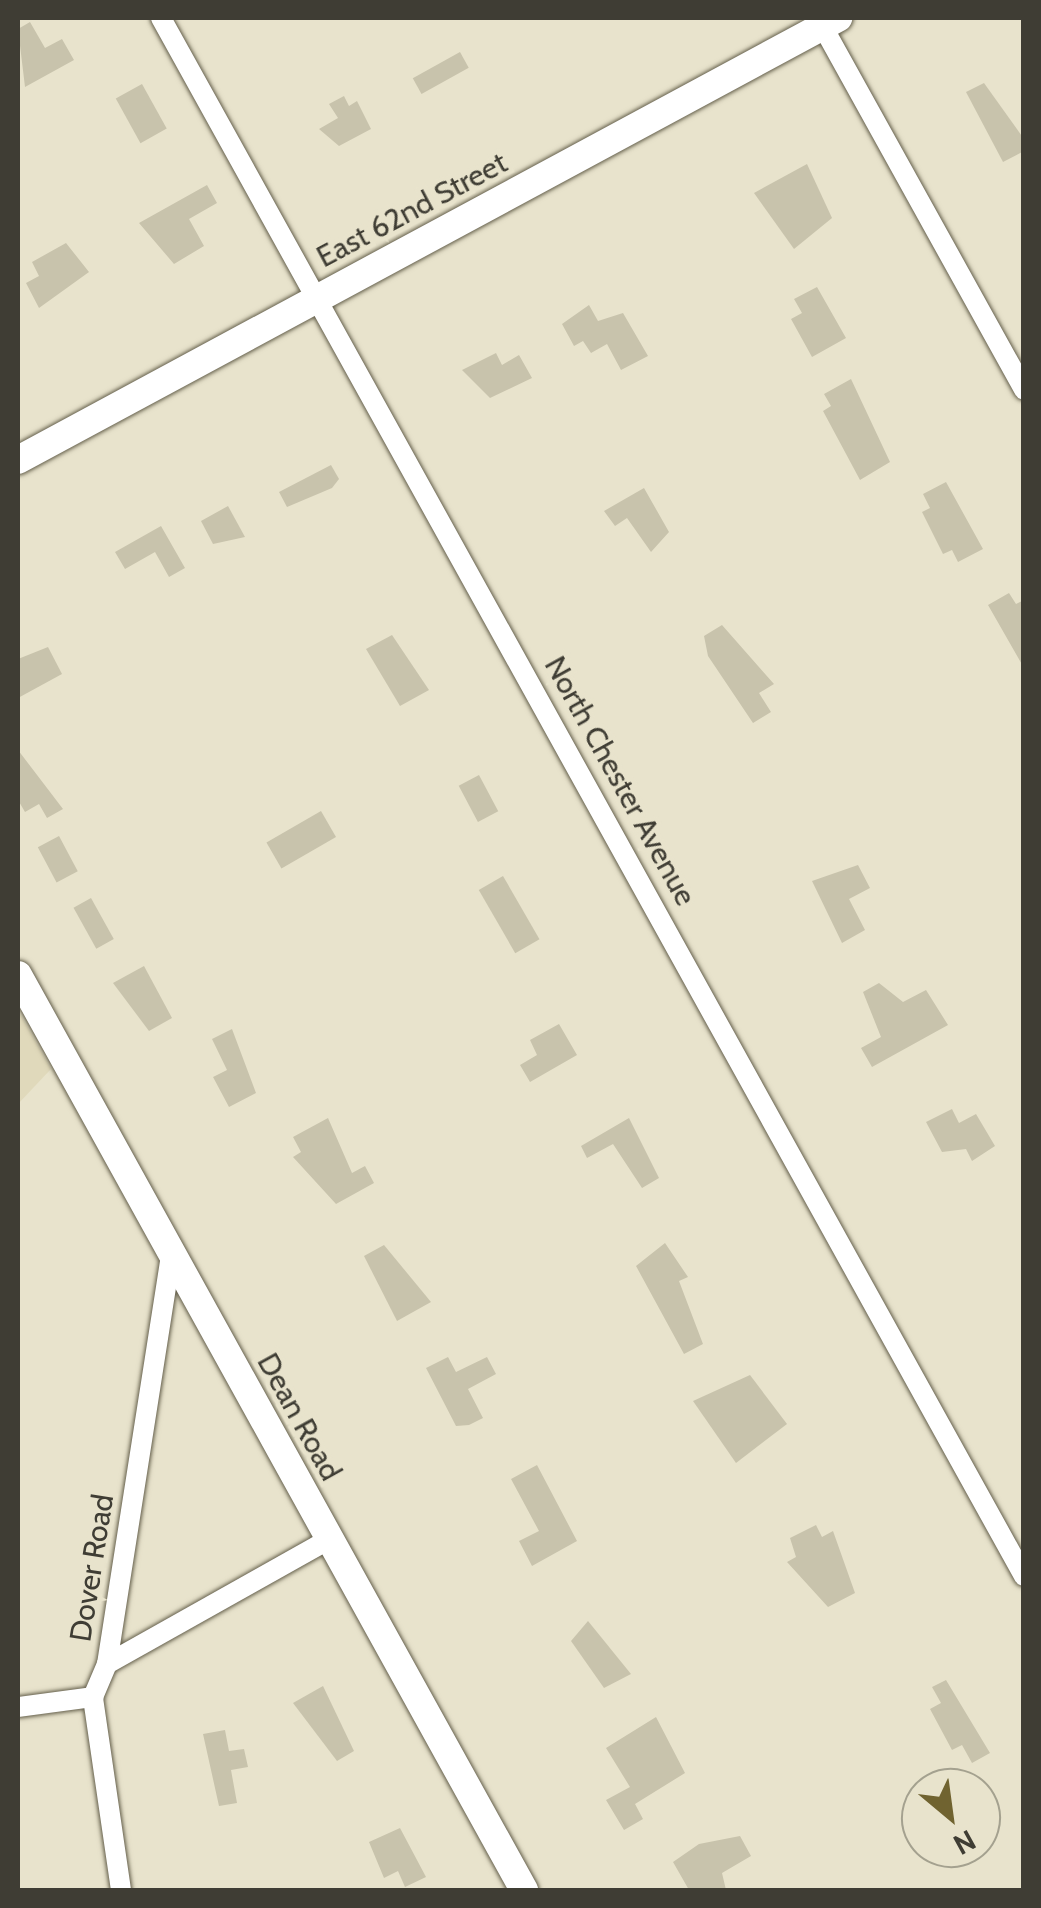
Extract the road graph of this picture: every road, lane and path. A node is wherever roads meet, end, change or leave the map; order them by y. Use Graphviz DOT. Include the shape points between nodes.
graph roads {
  1 [pos="160,18"];
  2 [pos="826,20"];
  3 [pos="320,297"];
  4 [pos="1024,390"];
  5 [pos="18,460"];
  6 [pos="18,975"];
  7 [pos="171,1253"];
  8 [pos="330,1539"];
  9 [pos="1024,1576"];
  10 [pos="107,1664"];
  11 [pos="93,1697"];
  12 [pos="18,1707"];
  13 [pos="121,1890"];
  14 [pos="524,1890"];
  1 -- 3 [label="street, North Chester Avenue"];
  2 -- 3 [label="street, East 62nd Street"];
  2 -- 4 [label="street"];
  3 -- 5 [label="street, East 62nd Street"];
  3 -- 9 [label="street, North Chester Avenue"];
  6 -- 7 [label="street, Dean Road"];
  7 -- 8 [label="street, Dean Road"];
  7 -- 10 [label="street, Dover Road"];
  8 -- 10 [label="street"];
  8 -- 14 [label="street, Dean Road"];
  10 -- 11 [label="street, Dover Road"];
  11 -- 12 [label="street"];
  11 -- 13 [label="street"];
}
